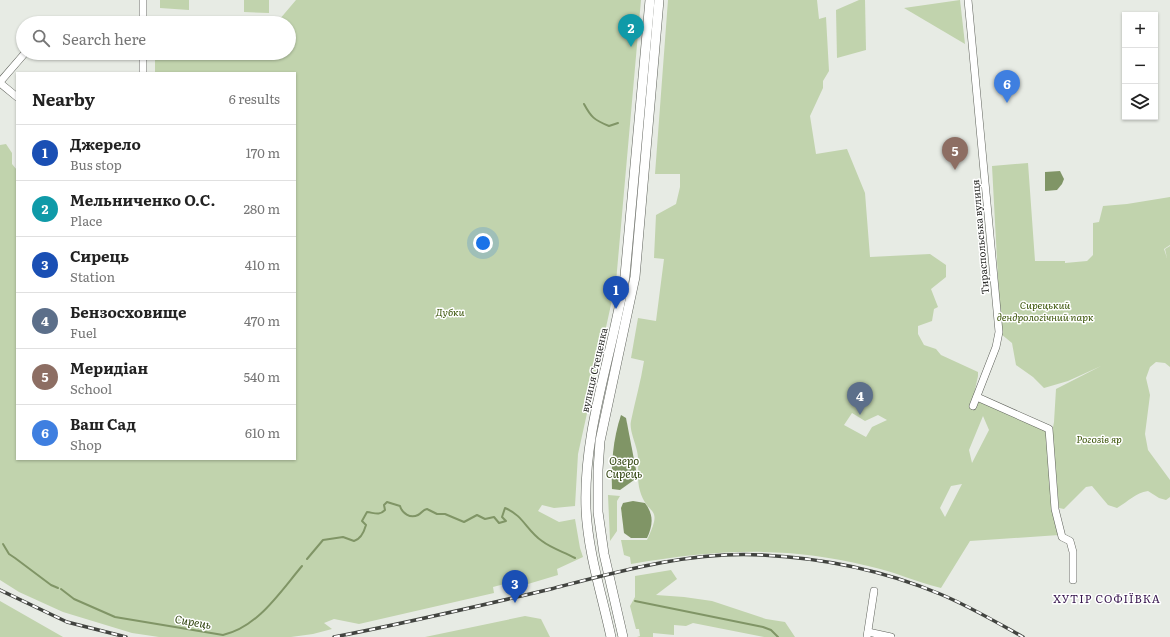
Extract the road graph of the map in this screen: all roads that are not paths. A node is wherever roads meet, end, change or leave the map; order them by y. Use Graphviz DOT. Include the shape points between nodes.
graph roads {
  1 [pos="143,0"];
  2 [pos="650,0"];
  3 [pos="659,0"];
  4 [pos="968,0"];
  5 [pos="143,16"];
  6 [pos="19,60"];
  7 [pos="143,60"];
  8 [pos="143,72"];
  9 [pos="0,82"];
  10 [pos="16,96"];
  11 [pos="977,397"];
  12 [pos="973,406"];
  13 [pos="1073,580"];
  14 [pos="874,591"];
  15 [pos="868,635"];
  16 [pos="612,637"];
  17 [pos="623,637"];
  18 [pos="891,637"];
  1 -- 5 [label="street"];
  2 -- 16 [label="main road, вулиця Стеценка" via="625,276 591,431 587,467 588,527 596,578"];
  3 -- 17 [label="main road, вулиця Стеценка" via="634,277 600,441 598,512 604,554"];
  4 -- 11 [label="street, Тираспольська вулиця" via="999,332"];
  6 -- 9 [label="street"];
  7 -- 8 [label="street"];
  9 -- 10 [label="street"];
  11 -- 12 [label="street, Тираспольська вулиця"];
  11 -- 13 [label="street" via="1049,429 1055,509 1062,537 1070,541 1073,552"];
  14 -- 15 [label="street"];
  15 -- 18 [label="street"];
}
